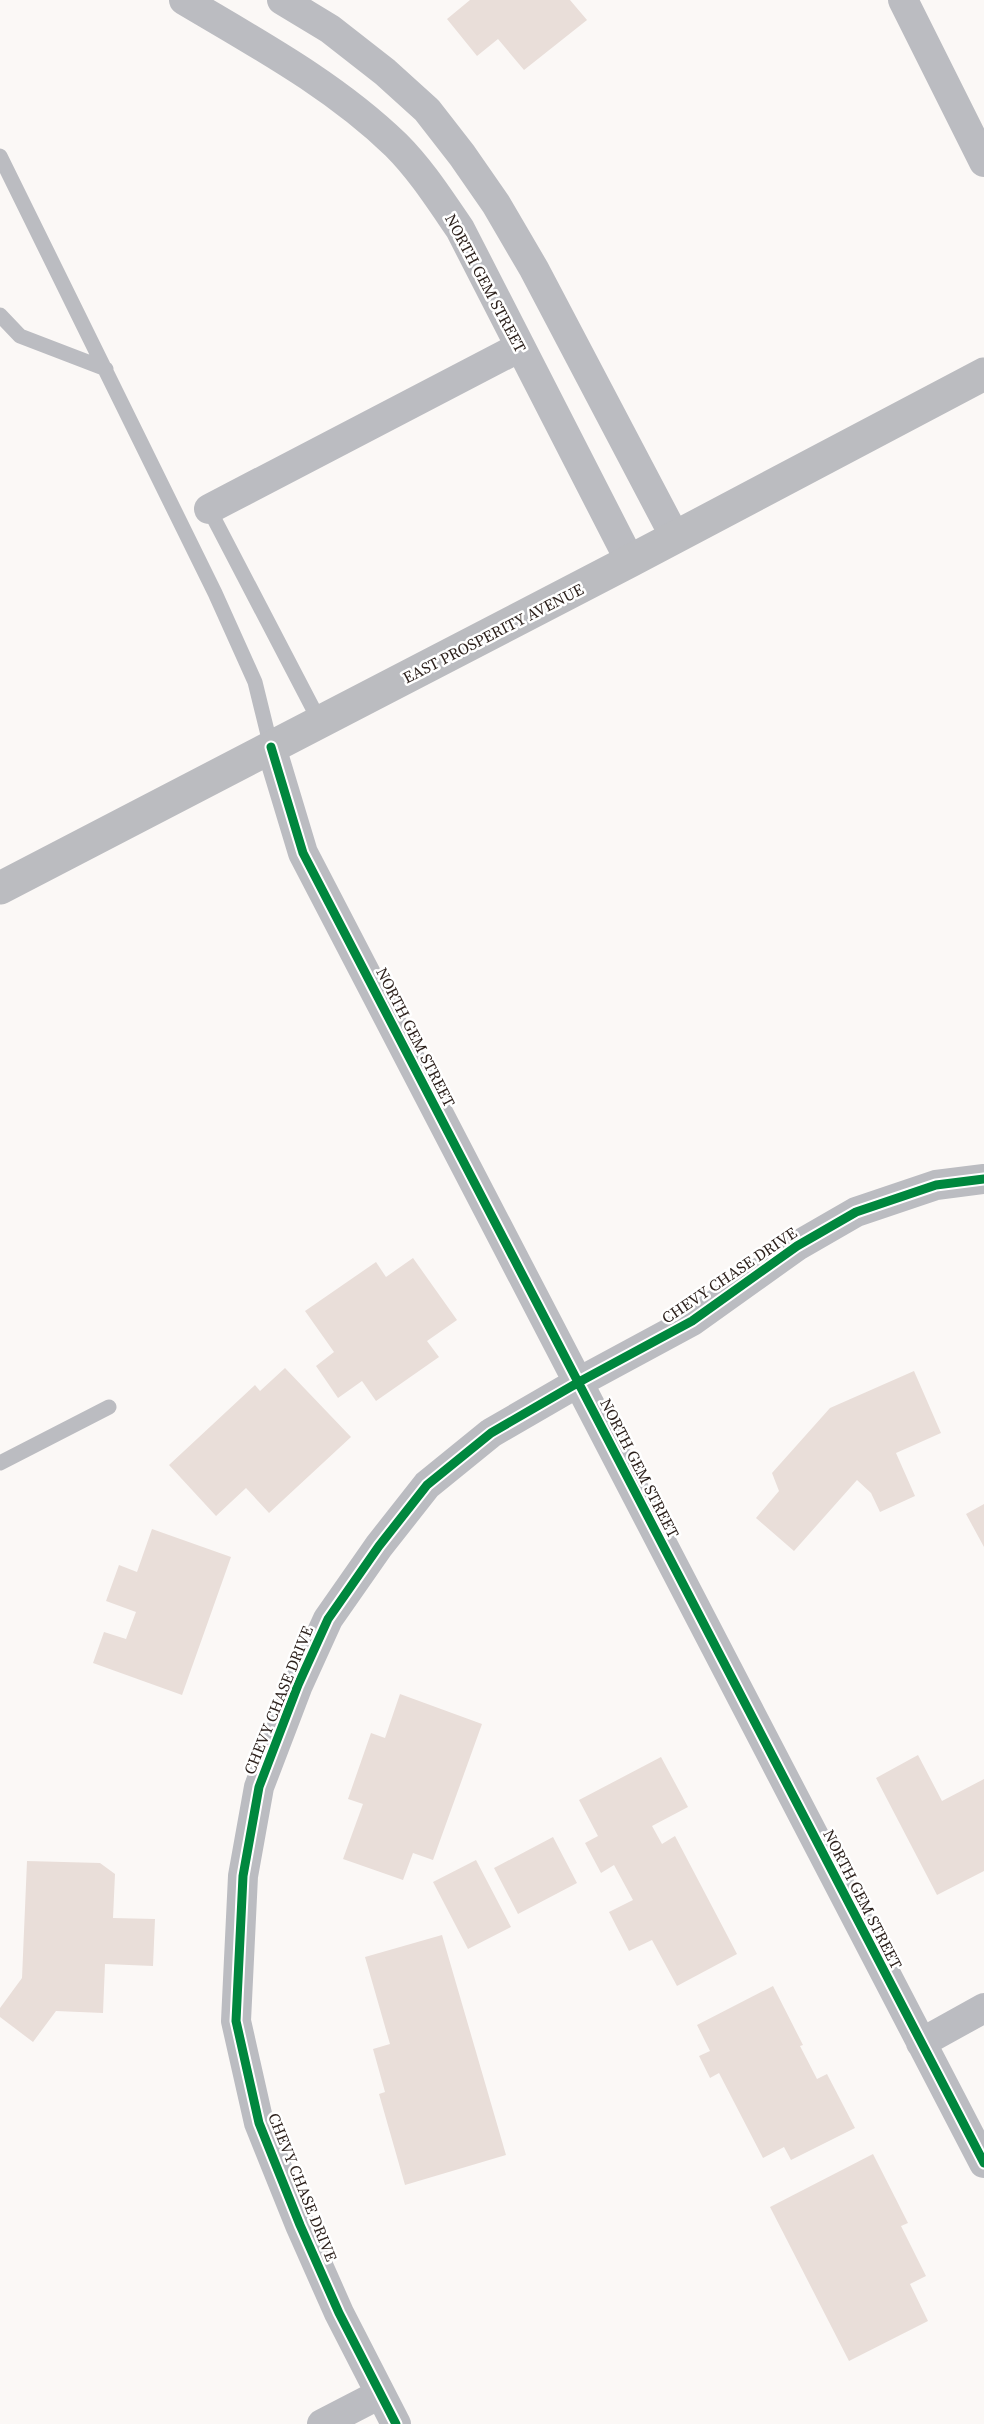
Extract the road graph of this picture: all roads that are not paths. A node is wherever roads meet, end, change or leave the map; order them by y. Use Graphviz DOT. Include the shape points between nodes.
graph roads {
  1 [pos="184,0"];
  2 [pos="282,0"];
  3 [pos="903,0"];
  4 [pos="0,156"];
  5 [pos="984,162"];
  6 [pos="0,315"];
  7 [pos="520,347"];
  8 [pos="106,369"];
  9 [pos="984,374"];
  10 [pos="209,509"];
  11 [pos="675,537"];
  12 [pos="630,561"];
  13 [pos="320,722"];
  14 [pos="271,747"];
  15 [pos="0,888"];
  16 [pos="984,1179"];
  17 [pos="579,1382"];
  18 [pos="109,1407"];
  19 [pos="0,1463"];
  20 [pos="984,2008"];
  21 [pos="921,2043"];
  22 [pos="984,2163"];
  23 [pos="380,2394"];
  24 [pos="322,2424"];
  25 [pos="396,2424"];
  1 -- 7 [label="street, NORTH GEM STREET" via="310,75 397,146 430,184 460,229"];
  2 -- 11 [label="street" via="330,29 385,72 427,110 462,155 534,269"];
  3 -- 5 [label="street"];
  4 -- 8 [label="lane"];
  6 -- 8 [label="lane" via="20,336"];
  7 -- 10 [label="street"];
  7 -- 12 [label="street, NORTH GEM STREET"];
  8 -- 14 [label="lane" via="255,682"];
  9 -- 11 [label="main road, EAST PROSPERITY AVENUE"];
  10 -- 13 [label="lane"];
  11 -- 12 [label="main road, EAST PROSPERITY AVENUE"];
  12 -- 13 [label="main road, EAST PROSPERITY AVENUE"];
  13 -- 14 [label="main road, EAST PROSPERITY AVENUE"];
  14 -- 15 [label="main road, EAST PROSPERITY AVENUE"];
  14 -- 17 [label="street, NORTH GEM STREET" via="303,853"];
  16 -- 17 [label="street, CHEVY CHASE DRIVE" via="936,1185 856,1212 797,1246 692,1321"];
  17 -- 21 [label="street, NORTH GEM STREET"];
  17 -- 23 [label="street, CHEVY CHASE DRIVE" via="491,1433 427,1485 379,1545 328,1618 298,1684 260,1787 243,1876 236,2020 259,2123 334,2302"];
  18 -- 19 [label="lane"];
  20 -- 21 [label="street"];
  21 -- 22 [label="street, NORTH GEM STREET"];
  23 -- 24 [label="street"];
  23 -- 25 [label="street, CHEVY CHASE DRIVE"];
}
